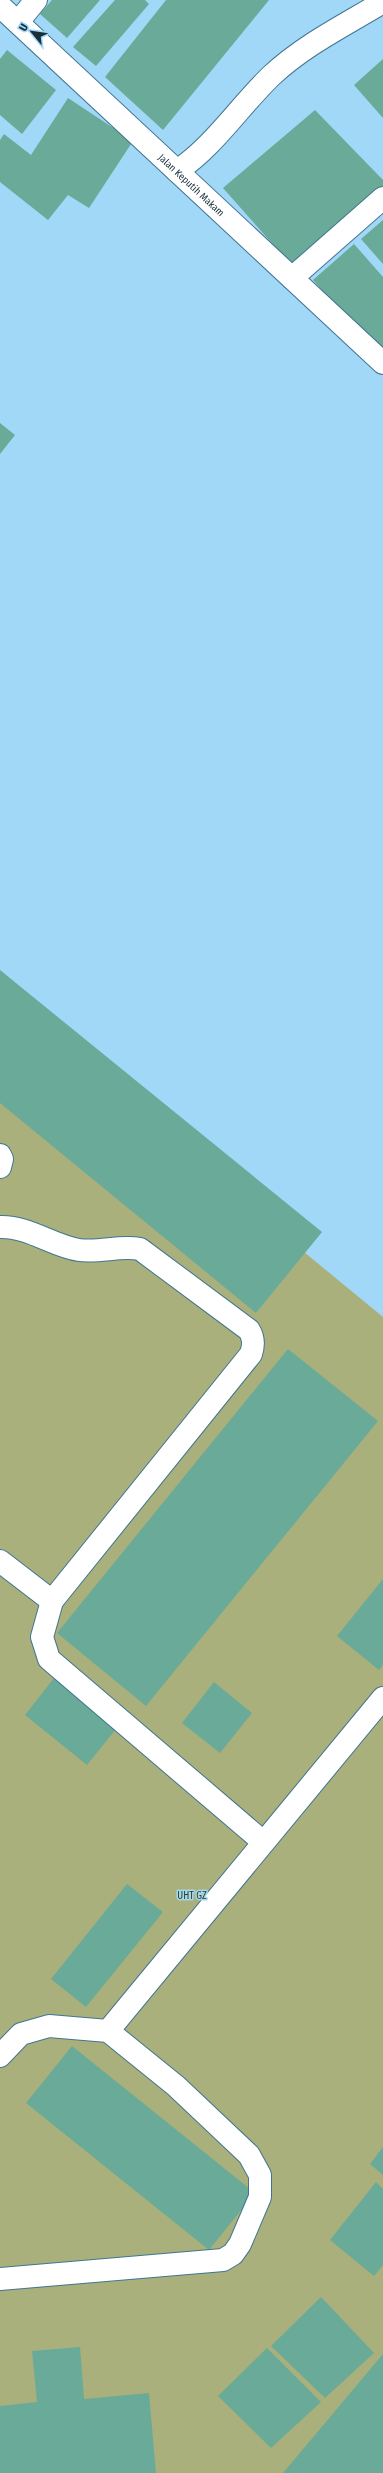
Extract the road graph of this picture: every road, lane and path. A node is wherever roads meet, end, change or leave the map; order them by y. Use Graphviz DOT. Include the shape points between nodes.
graph roads {
  1 [pos="36,0"];
  2 [pos="383,2"];
  3 [pos="0,6"];
  4 [pos="18,22"];
  5 [pos="177,171"];
  6 [pos="383,198"];
  7 [pos="292,278"];
  8 [pos="383,363"];
  9 [pos="0,1155"];
  10 [pos="0,1167"];
  11 [pos="0,1227"];
  12 [pos="0,1561"];
  13 [pos="52,1601"];
  14 [pos="383,1698"];
  15 [pos="262,1841"];
  16 [pos="108,2031"];
  17 [pos="0,2056"];
  18 [pos="0,2279"];
  1 -- 4 [label="street"];
  2 -- 5 [label="street" via="298,52 270,77 196,159"];
  3 -- 4 [label="street, Jalan Keputih Makam"];
  4 -- 5 [label="street, Jalan Keputih Makam"];
  5 -- 7 [label="street, Jalan Keputih Makam"];
  6 -- 7 [label="street"];
  7 -- 8 [label="street, Jalan Keputih Makam"];
  9 -- 10 [label="street"];
  11 -- 13 [label="street" via="32,1233 76,1249 140,1249 249,1330 253,1340 251,1354"];
  12 -- 13 [label="street"];
  13 -- 15 [label="street" via="42,1637 49,1659"];
  14 -- 15 [label="street"];
  15 -- 16 [label="street"];
  16 -- 17 [label="street" via="48,2026 21,2034"];
  16 -- 18 [label="street" via="176,2086 249,2155 260,2175 260,2197 240,2244 233,2254 223,2260"];
}
